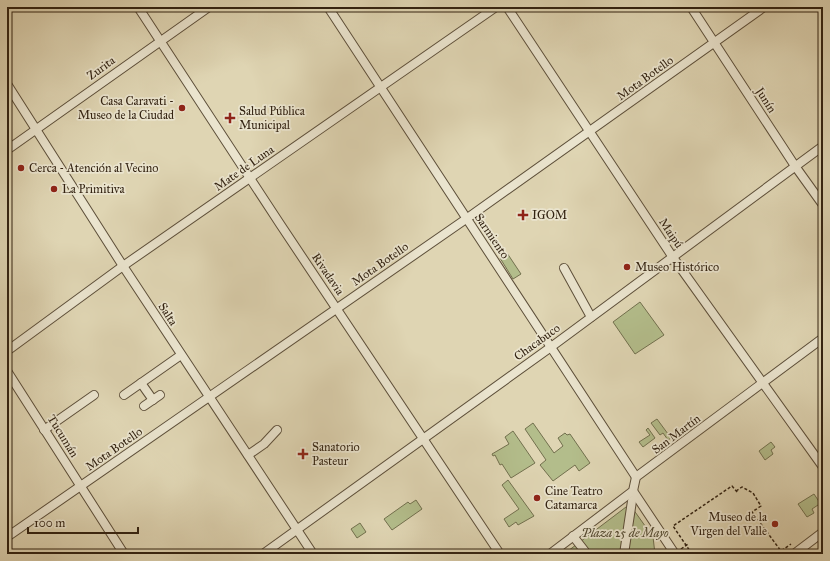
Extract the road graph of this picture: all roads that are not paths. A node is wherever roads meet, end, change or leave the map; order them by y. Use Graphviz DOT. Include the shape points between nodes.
graph roads {
  1 [pos="138,7"];
  2 [pos="209,7"];
  3 [pos="328,7"];
  4 [pos="496,7"];
  5 [pos="507,7"];
  6 [pos="691,7"];
  7 [pos="764,7"];
  8 [pos="161,40"];
  9 [pos="714,43"];
  10 [pos="7,84"];
  11 [pos="380,86"];
  12 [pos="36,130"];
  13 [pos="590,132"];
  14 [pos="823,146"];
  15 [pos="7,150"];
  16 [pos="795,166"];
  17 [pos="250,179"];
  18 [pos="823,205"];
  19 [pos="466,219"];
  20 [pos="672,256"];
  21 [pos="123,266"];
  22 [pos="564,268"];
  23 [pos="337,308"];
  24 [pos="591,317"];
  25 [pos="823,338"];
  26 [pos="551,346"];
  27 [pos="7,351"];
  28 [pos="181,355"];
  29 [pos="7,371"];
  30 [pos="141,383"];
  31 [pos="763,383"];
  32 [pos="94,394"];
  33 [pos="124,395"];
  34 [pos="209,397"];
  35 [pos="144,406"];
  36 [pos="44,430"];
  37 [pos="278,430"];
  38 [pos="423,438"];
  39 [pos="248,455"];
  40 [pos="823,468"];
  41 [pos="636,477"];
  42 [pos="81,487"];
  43 [pos="633,491"];
  44 [pos="632,501"];
  45 [pos="297,530"];
  46 [pos="823,532"];
  47 [pos="573,536"];
  48 [pos="7,537"];
  49 [pos="678,551"];
  50 [pos="124,554"];
  51 [pos="263,554"];
  52 [pos="313,554"];
  53 [pos="500,554"];
  54 [pos="550,554"];
  55 [pos="587,554"];
  56 [pos="624,554"];
  57 [pos="794,554"];
  1 -- 8 [label="street, Rivadavia"];
  2 -- 8 [label="street, Zurita"];
  3 -- 11 [label="street, Sarmiento"];
  4 -- 11 [label="street, Mate de Luna"];
  5 -- 13 [label="street, Maipú"];
  6 -- 9 [label="street, Junín"];
  7 -- 9 [label="street, Mota Botello"];
  8 -- 12 [label="street, Zurita"];
  8 -- 17 [label="street, Rivadavia"];
  9 -- 13 [label="street, Mota Botello"];
  9 -- 16 [label="street, Junín"];
  10 -- 12 [label="street, Salta"];
  11 -- 17 [label="street, Mate de Luna"];
  11 -- 19 [label="street, Sarmiento"];
  12 -- 15 [label="street, Zurita"];
  12 -- 21 [label="street, Salta"];
  13 -- 19 [label="street, Mota Botello"];
  13 -- 20 [label="street, Maipú"];
  14 -- 16 [label="street, Chacabuco"];
  16 -- 18 [label="street, Junín"];
  16 -- 20 [label="street, Chacabuco"];
  17 -- 21 [label="street, Mate de Luna"];
  17 -- 23 [label="street, Rivadavia"];
  19 -- 23 [label="street, Mota Botello"];
  19 -- 26 [label="street, Sarmiento"];
  20 -- 24 [label="street, Chacabuco"];
  20 -- 31 [label="street, Maipú"];
  21 -- 27 [label="street, Mate de Luna"];
  21 -- 28 [label="street, Salta"];
  22 -- 24 [label="street"];
  23 -- 34 [label="street, Mota Botello"];
  23 -- 38 [label="street, Rivadavia"];
  24 -- 26 [label="street, Chacabuco"];
  25 -- 31 [label="street, San Martín"];
  26 -- 38 [label="street, Chacabuco"];
  26 -- 41 [label="street, Sarmiento"];
  28 -- 30 [label="street"];
  28 -- 34 [label="street, Salta"];
  29 -- 36 [label="street, Tucumán"];
  30 -- 33 [label="street"];
  30 -- 35 [label="street" via="157,398"];
  31 -- 40 [label="street, Maipú"];
  31 -- 41 [label="street, San Martín"];
  32 -- 36 [label="street"];
  34 -- 39 [label="street, Salta"];
  34 -- 42 [label="street, Mota Botello"];
  36 -- 42 [label="street, Tucumán"];
  37 -- 39 [label="street"];
  38 -- 45 [label="street, Chacabuco"];
  38 -- 53 [label="street, Rivadavia"];
  39 -- 45 [label="street, Salta"];
  41 -- 43 [label="street"];
  42 -- 48 [label="street, Mota Botello"];
  42 -- 50 [label="street, Tucumán"];
  43 -- 47 [label="street"];
  43 -- 49 [label="street"];
  44 -- 56 [label="street"];
  45 -- 51 [label="street, Chacabuco"];
  45 -- 52 [label="street, Salta"];
  46 -- 57 [label="street"];
  47 -- 54 [label="street"];
  47 -- 55 [label="street"];
}
